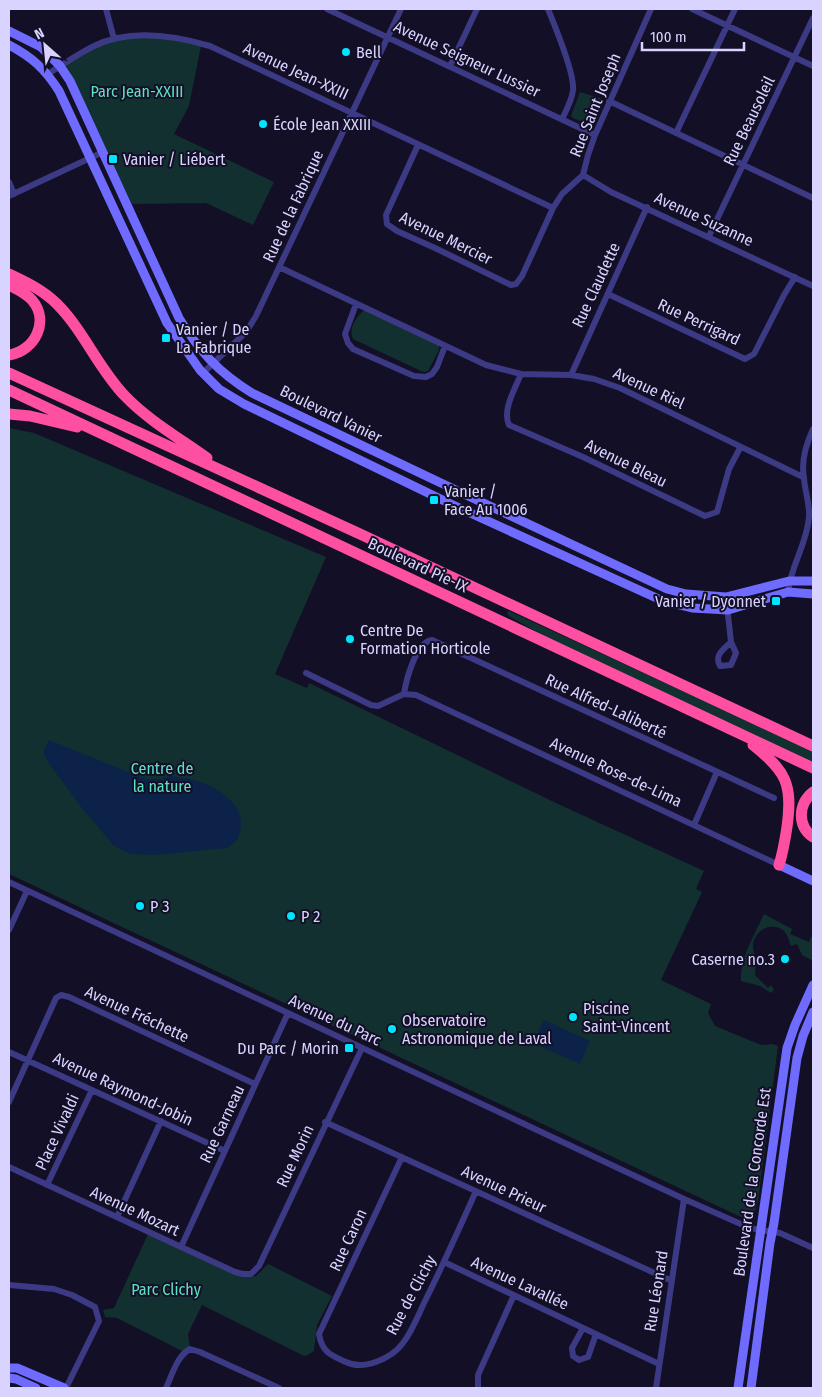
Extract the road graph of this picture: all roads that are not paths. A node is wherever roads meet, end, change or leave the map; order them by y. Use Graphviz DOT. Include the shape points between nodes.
graph roads {
  1 [pos="106,9"];
  2 [pos="327,9"];
  3 [pos="401,9"];
  4 [pos="477,9"];
  5 [pos="548,9"];
  6 [pos="651,9"];
  7 [pos="692,9"];
  8 [pos="735,9"];
  9 [pos="813,18"];
  10 [pos="727,25"];
  11 [pos="9,31"];
  12 [pos="388,37"];
  13 [pos="114,38"];
  14 [pos="9,45"];
  15 [pos="795,57"];
  16 [pos="60,66"];
  17 [pos="450,66"];
  18 [pos="813,66"];
  19 [pos="48,74"];
  20 [pos="609,101"];
  21 [pos="352,112"];
  22 [pos="562,120"];
  23 [pos="676,133"];
  24 [pos="595,135"];
  25 [pos="418,144"];
  26 [pos="103,152"];
  27 [pos="91,157"];
  28 [pos="743,165"];
  29 [pos="583,175"];
  30 [pos="9,182"];
  31 [pos="11,195"];
  32 [pos="813,198"];
  33 [pos="647,207"];
  34 [pos="554,208"];
  35 [pos="709,236"];
  36 [pos="279,267"];
  37 [pos="9,274"];
  38 [pos="795,277"];
  39 [pos="516,284"];
  40 [pos="9,285"];
  41 [pos="813,286"];
  42 [pos="608,294"];
  43 [pos="356,304"];
  44 [pos="445,346"];
  45 [pos="9,355"];
  46 [pos="213,363"];
  47 [pos="9,373"];
  48 [pos="203,373"];
  49 [pos="521,374"];
  50 [pos="570,375"];
  51 [pos="9,390"];
  52 [pos="9,414"];
  53 [pos="813,429"];
  54 [pos="98,432"];
  55 [pos="740,448"];
  56 [pos="226,472"];
  57 [pos="803,477"];
  58 [pos="789,581"];
  59 [pos="813,582"];
  60 [pos="788,592"];
  61 [pos="813,594"];
  62 [pos="726,597"];
  63 [pos="728,610"];
  64 [pos="730,642"];
  65 [pos="306,672"];
  66 [pos="404,694"];
  67 [pos="736,731"];
  68 [pos="788,734"];
  69 [pos="813,738"];
  70 [pos="813,746"];
  71 [pos="813,768"];
  72 [pos="717,772"];
  73 [pos="813,792"];
  74 [pos="774,798"];
  75 [pos="694,825"];
  76 [pos="813,837"];
  77 [pos="779,865"];
  78 [pos="813,881"];
  79 [pos="9,882"];
  80 [pos="27,891"];
  81 [pos="9,930"];
  82 [pos="813,985"];
  83 [pos="813,1012"];
  84 [pos="288,1013"];
  85 [pos="362,1048"];
  86 [pos="9,1052"];
  87 [pos="27,1060"];
  88 [pos="255,1084"];
  89 [pos="92,1090"];
  90 [pos="9,1102"];
  91 [pos="161,1121"];
  92 [pos="325,1122"];
  93 [pos="225,1151"];
  94 [pos="402,1157"];
  95 [pos="9,1167"];
  96 [pos="47,1185"];
  97 [pos="476,1191"];
  98 [pos="684,1199"];
  99 [pos="116,1217"];
  100 [pos="760,1230"];
  101 [pos="772,1231"];
  102 [pos="181,1247"];
  103 [pos="813,1248"];
  104 [pos="444,1262"];
  105 [pos="252,1274"];
  106 [pos="672,1281"];
  107 [pos="9,1285"];
  108 [pos="514,1295"];
  109 [pos="583,1328"];
  110 [pos="319,1334"];
  111 [pos="596,1334"];
  112 [pos="659,1364"];
  113 [pos="9,1368"];
  114 [pos="9,1378"];
  115 [pos="36,1388"];
  116 [pos="65,1388"];
  117 [pos="166,1388"];
  118 [pos="279,1388"];
  119 [pos="478,1388"];
  120 [pos="656,1388"];
  121 [pos="738,1388"];
  122 [pos="751,1388"];
  1 -- 13 [label="street"];
  2 -- 12 [label="street, Avenue Seigneur Lussier"];
  3 -- 12 [label="street, Rue de la Fabrique"];
  4 -- 17 [label="street"];
  5 -- 22 [label="street" via="572,82 573,90"];
  6 -- 20 [label="street, Rue Saint Joseph"];
  7 -- 10 [label="street"];
  8 -- 10 [label="street"];
  9 -- 15 [label="street, Rue Beausoleil"];
  10 -- 15 [label="street"];
  10 -- 23 [label="street"];
  11 -- 16 [label="street, Boulevard Vanier" via="41,47"];
  12 -- 17 [label="street, Avenue Seigneur Lussier"];
  12 -- 21 [label="street, Rue de la Fabrique"];
  13 -- 16 [label="street, Avenue Jean-XXIII"];
  13 -- 21 [label="street, Avenue Jean-XXIII" via="148,34 203,44"];
  14 -- 19 [label="street, Boulevard Vanier" via="27,55"];
  15 -- 18 [label="street"];
  15 -- 28 [label="street, Rue Beausoleil"];
  16 -- 19 [label="street, Avenue Jean-XXIII"];
  16 -- 26 [label="street, Boulevard Vanier"];
  17 -- 22 [label="street, Avenue Seigneur Lussier"];
  19 -- 27 [label="street, Boulevard Vanier" via="60,91"];
  20 -- 23 [label="street"];
  20 -- 24 [label="street, Rue Saint Joseph"];
  21 -- 25 [label="street, Avenue Jean-XXIII"];
  21 -- 36 [label="street, Rue de la Fabrique"];
  22 -- 24 [label="street, Avenue Seigneur Lussier"];
  23 -- 28 [label="street"];
  24 -- 29 [label="street, Rue Saint Joseph"];
  25 -- 34 [label="street, Avenue Jean-XXIII"];
  25 -- 39 [label="street, Avenue Mercier" via="386,215 387,224 396,232 511,285"];
  26 -- 27 [label="street"];
  26 -- 46 [label="street, Boulevard Vanier" via="180,318 194,342"];
  27 -- 31 [label="street"];
  27 -- 48 [label="street, Boulevard Vanier" via="167,323"];
  28 -- 32 [label="street"];
  28 -- 35 [label="street, Rue Beausoleil"];
  29 -- 33 [label="street, Avenue Suzanne" via="611,192"];
  29 -- 34 [label="street, Rue Saint Joseph" via="562,194"];
  30 -- 31 [label="street"];
  33 -- 35 [label="street, Avenue Suzanne"];
  33 -- 42 [label="street, Rue Claudette"];
  34 -- 39 [label="street, Rue Saint Joseph"];
  35 -- 38 [label="street, Avenue Suzanne"];
  36 -- 43 [label="street, Avenue Riel"];
  36 -- 46 [label="street, Rue de la Fabrique" via="246,332"];
  37 -- 56 [label="highway" via="36,288 58,305 112,382 133,404"];
  38 -- 41 [label="street, Avenue Suzanne"];
  38 -- 42 [label="street, Rue Perrigard" via="754,354 746,359"];
  40 -- 45 [label="highway" via="32,300 40,319 34,341 24,350"];
  42 -- 50 [label="street, Rue Claudette"];
  43 -- 44 [label="street, Avenue Riel"];
  43 -- 44 [label="street" via="345,334 353,349 414,376 426,377 437,367"];
  44 -- 49 [label="street, Avenue Riel" via="486,365"];
  46 -- 48 [label="street, Rue de la Fabrique"];
  46 -- 62 [label="street, Boulevard Vanier" via="252,393 668,589"];
  47 -- 56 [label="highway, Boulevard Pie-IX"];
  48 -- 63 [label="street, Boulevard Vanier" via="219,389 244,404 455,506 663,601 692,608"];
  49 -- 50 [label="street, Avenue Riel"];
  49 -- 55 [label="street, Avenue Bleau" via="506,419 510,425 705,516 718,512 729,468"];
  50 -- 55 [label="street, Avenue Riel" via="620,388"];
  51 -- 54 [label="highway, Boulevard Pie-IX"];
  52 -- 54 [label="highway"];
  53 -- 57 [label="street" via="805,451"];
  54 -- 67 [label="highway, Boulevard Pie-IX"];
  55 -- 57 [label="street, Avenue Riel"];
  56 -- 68 [label="highway, Boulevard Pie-IX"];
  57 -- 58 [label="street" via="809,518"];
  58 -- 59 [label="street, Boulevard Vanier"];
  58 -- 60 [label="street"];
  58 -- 62 [label="street, Boulevard Vanier"];
  60 -- 61 [label="street, Boulevard Vanier"];
  60 -- 63 [label="street, Boulevard Vanier"];
  62 -- 63 [label="street"];
  63 -- 64 [label="street"];
  65 -- 66 [label="street" via="371,705 378,706"];
  66 -- 72 [label="street, Rue Alfred-Laliberté" via="406,680 420,648 427,640 432,640"];
  66 -- 75 [label="street, Avenue Rose-de-Lima" via="416,695"];
  67 -- 71 [label="highway, Boulevard Pie-IX"];
  67 -- 77 [label="highway" via="772,760 782,772 787,786 788,815"];
  68 -- 69 [label="highway"];
  68 -- 70 [label="highway, Boulevard Pie-IX"];
  72 -- 74 [label="street, Rue Alfred-Laliberté"];
  72 -- 75 [label="street"];
  73 -- 76 [label="highway" via="803,804 801,817 805,829"];
  75 -- 77 [label="street, Avenue Rose-de-Lima"];
  77 -- 78 [label="street, Avenue Rose-de-Lima"];
  79 -- 80 [label="street, Avenue du Parc"];
  80 -- 81 [label="street"];
  80 -- 84 [label="street, Avenue du Parc"];
  82 -- 100 [label="street, Boulevard de la Concorde Est" via="787,1048"];
  83 -- 101 [label="street, Boulevard de la Concorde Est" via="797,1058"];
  84 -- 85 [label="street, Avenue du Parc"];
  84 -- 88 [label="street, Rue Garneau"];
  85 -- 92 [label="street, Rue Morin"];
  85 -- 98 [label="street, Avenue du Parc"];
  86 -- 87 [label="street, Avenue Raymond-Jobin"];
  87 -- 88 [label="street, Avenue Fréchette" via="60,995"];
  87 -- 89 [label="street, Avenue Raymond-Jobin"];
  87 -- 90 [label="street, Avenue Fréchette"];
  88 -- 93 [label="street, Rue Garneau"];
  89 -- 91 [label="street, Avenue Raymond-Jobin"];
  89 -- 96 [label="street, Place Vivaldi"];
  91 -- 93 [label="street, Avenue Raymond-Jobin"];
  91 -- 99 [label="street"];
  92 -- 94 [label="street, Avenue Prieur"];
  92 -- 105 [label="street, Rue Morin"];
  93 -- 102 [label="street, Rue Garneau"];
  94 -- 97 [label="street, Avenue Prieur"];
  94 -- 110 [label="street, Rue Caron"];
  95 -- 96 [label="street, Avenue Mozart"];
  96 -- 99 [label="street, Avenue Mozart"];
  97 -- 104 [label="street, Rue de Clichy"];
  97 -- 106 [label="street, Avenue Prieur"];
  98 -- 100 [label="street, Avenue du Parc"];
  98 -- 106 [label="street, Rue Léonard"];
  99 -- 102 [label="street, Avenue Mozart"];
  100 -- 101 [label="street, Avenue du Parc"];
  100 -- 121 [label="street, Boulevard de la Concorde Est"];
  101 -- 103 [label="street, Avenue du Parc"];
  101 -- 122 [label="street, Boulevard de la Concorde Est"];
  102 -- 105 [label="street, Avenue Mozart" via="235,1272"];
  104 -- 108 [label="street, Avenue Lavallée"];
  104 -- 110 [label="street, Rue de Clichy" via="404,1343 392,1354 374,1364 350,1364 330,1354 321,1345"];
  106 -- 112 [label="street, Rue Léonard"];
  107 -- 116 [label="street" via="54,1290 72,1295 95,1308 99,1320"];
  108 -- 109 [label="street, Avenue Lavallée"];
  108 -- 119 [label="street" via="478,1375"];
  109 -- 111 [label="street, Avenue Lavallée"];
  109 -- 111 [label="street, Avenue Lavallée" via="572,1348 573,1356 579,1360 588,1356"];
  111 -- 112 [label="street, Avenue Lavallée"];
  112 -- 120 [label="street, Rue Léonard"];
  113 -- 116 [label="street" via="17,1368"];
  114 -- 115 [label="street"];
  117 -- 118 [label="street" via="178,1361 190,1349"];
}
